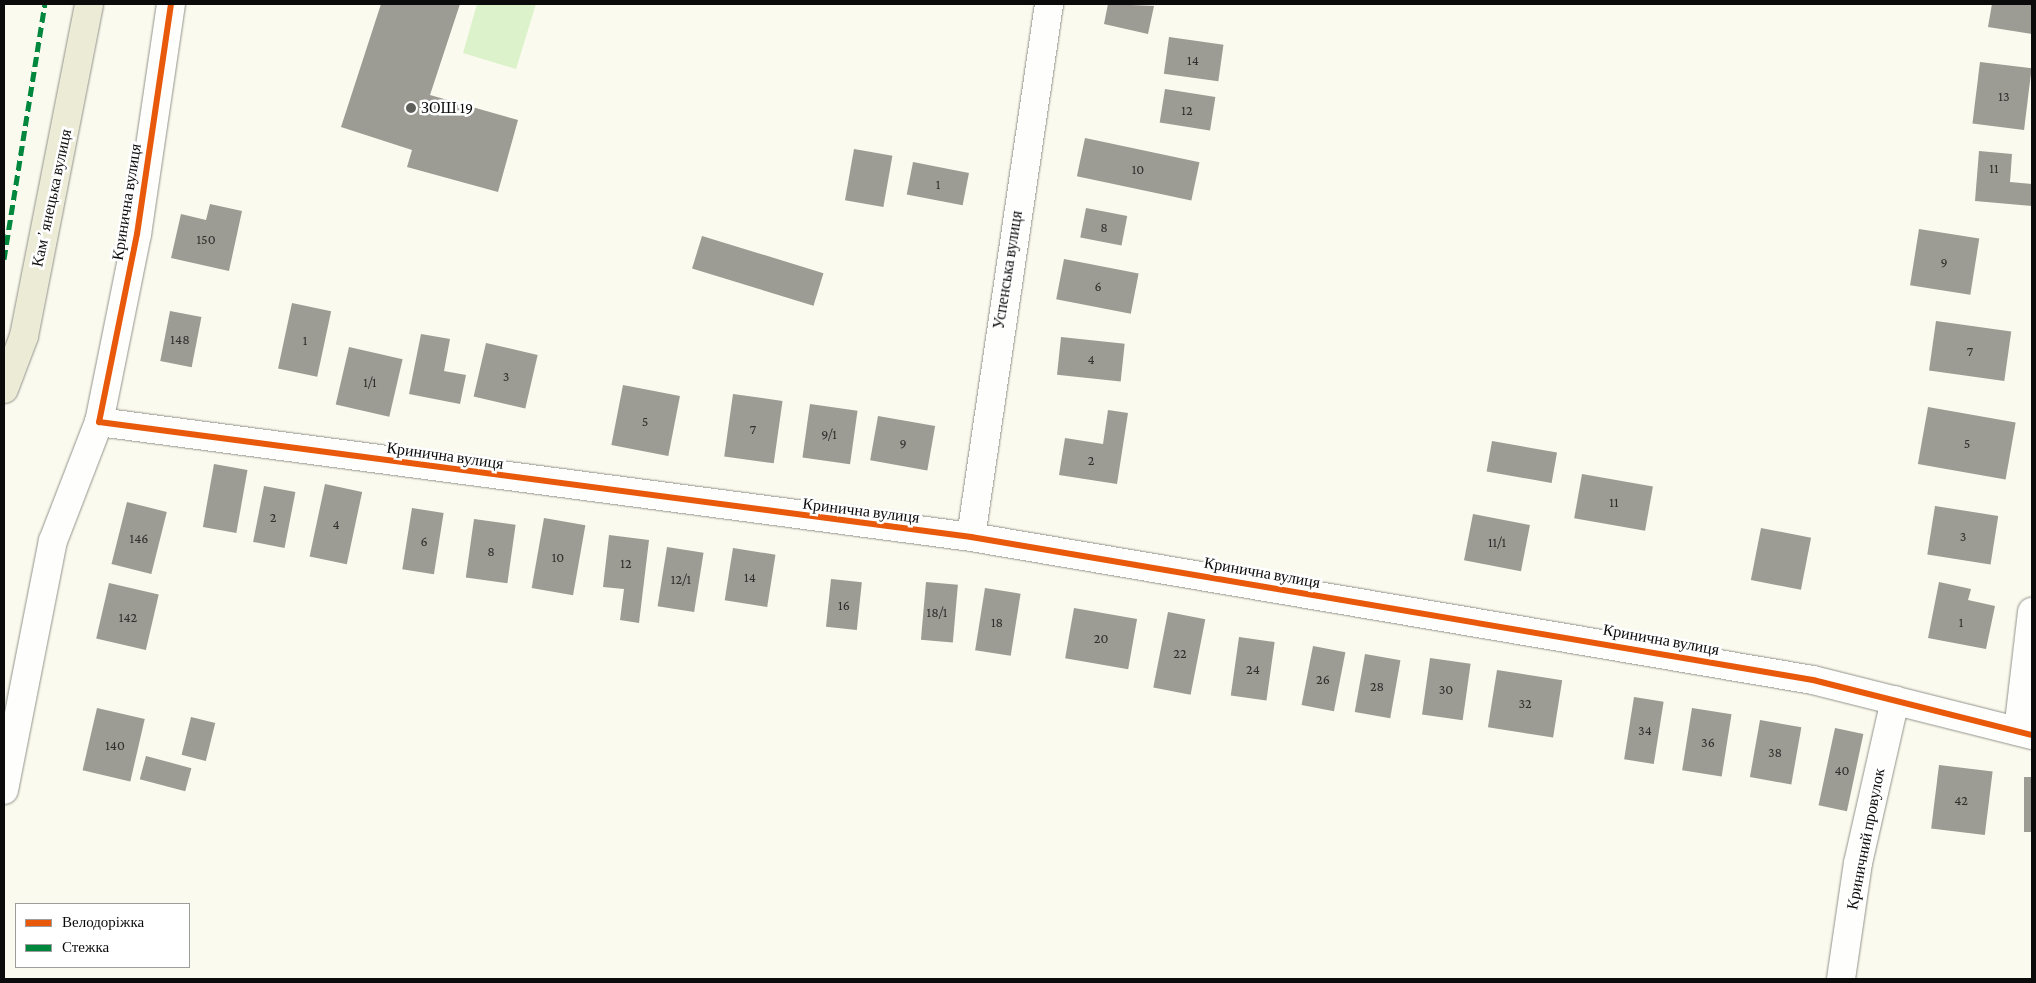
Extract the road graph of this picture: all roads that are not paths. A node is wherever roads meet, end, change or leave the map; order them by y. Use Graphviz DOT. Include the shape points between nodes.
graph roads {
  1 [pos="90,4"];
  2 [pos="171,4"];
  3 [pos="1049,4"];
  4 [pos="4,389"];
  5 [pos="98,422"];
  6 [pos="971,537"];
  7 [pos="2032,612"];
  8 [pos="1896,700"];
  9 [pos="2025,733"];
  10 [pos="4,790"];
  11 [pos="1841,979"];
  1 -- 4 [label="main road, Камʼянецька вулиця" via="24,336"];
  2 -- 5 [label="street, Кринична вулиця" via="137,234"];
  3 -- 6 [label="street, Успенська вулиця"];
  5 -- 6 [label="street, Кринична вулиця"];
  5 -- 10 [label="street" via="53,541"];
  6 -- 8 [label="street, Кринична вулиця" via="1813,680"];
  7 -- 9 [label="street"];
  8 -- 9 [label="street, Кринична вулиця"];
  8 -- 11 [label="street, Криничний провулок" via="1858,863"];
}
